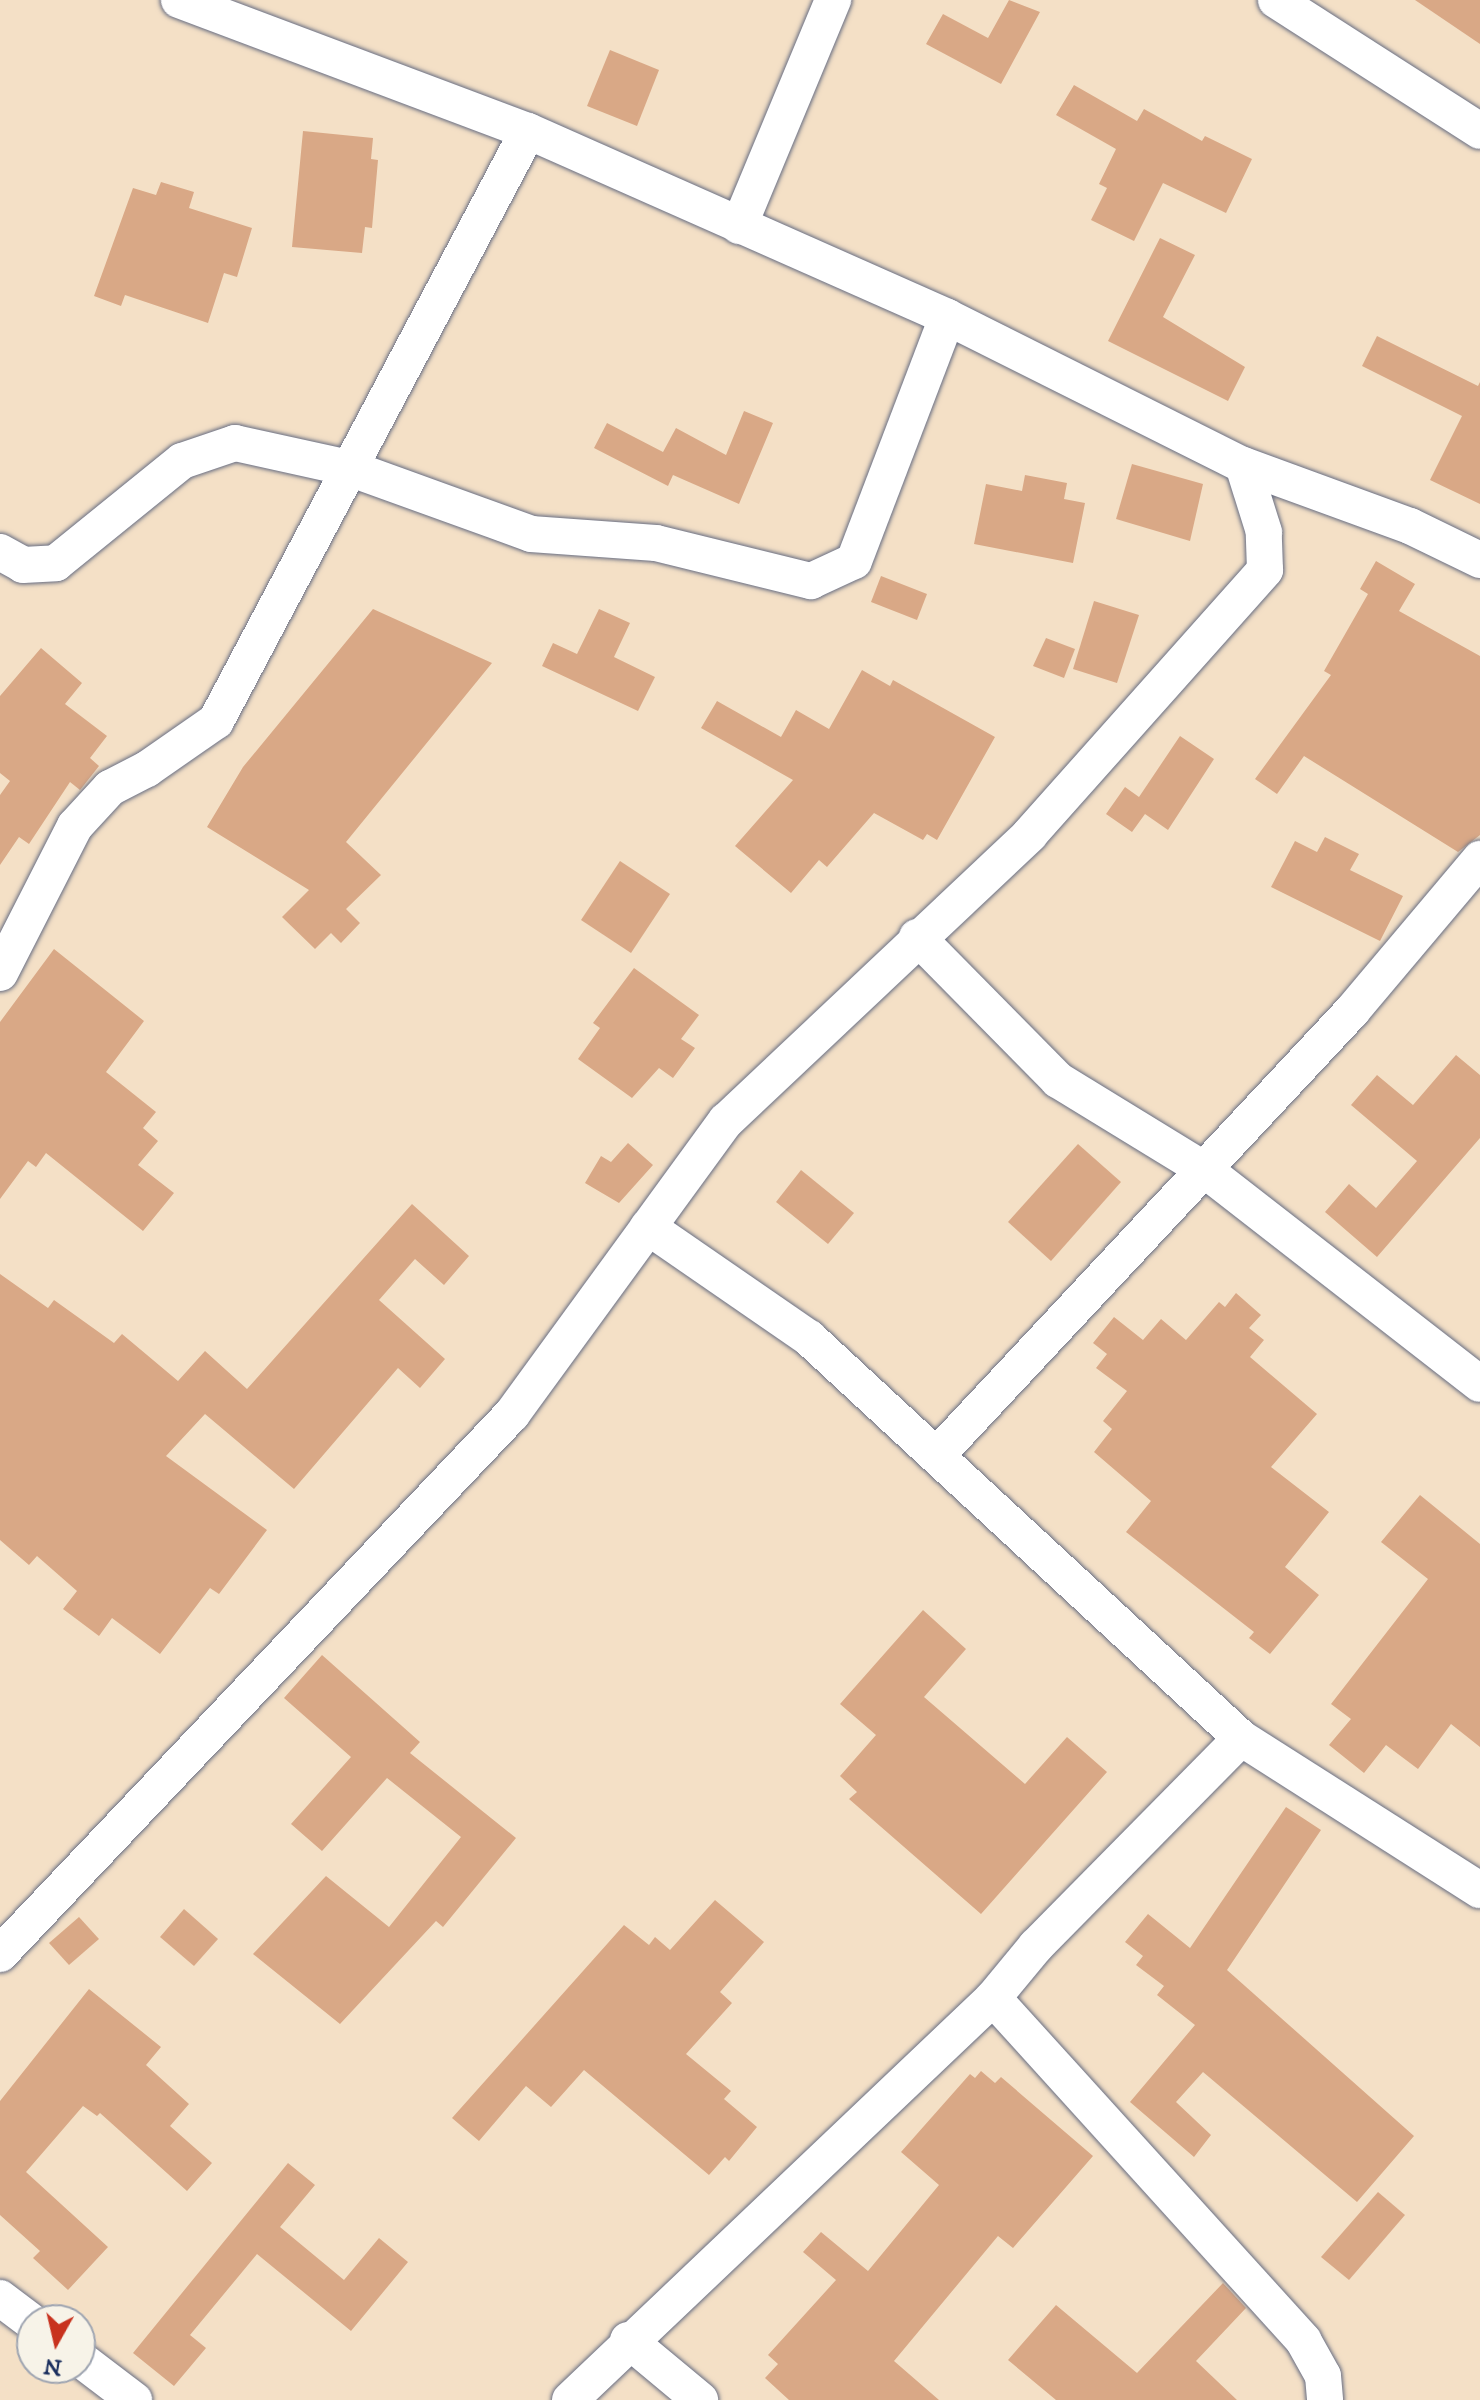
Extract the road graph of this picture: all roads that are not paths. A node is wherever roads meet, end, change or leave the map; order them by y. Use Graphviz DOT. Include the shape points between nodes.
graph roads {
  1 [pos="179,0"];
  2 [pos="833,0"];
  3 [pos="1285,2"];
  4 [pos="528,131"];
  5 [pos="1480,131"];
  6 [pos="739,226"];
  7 [pos="947,317"];
  8 [pos="1243,465"];
  9 [pos="349,468"];
  10 [pos="0,552"];
  11 [pos="1480,560"];
  12 [pos="1480,859"];
  13 [pos="1468,894"];
  14 [pos="917,937"];
  15 [pos="0,973"];
  16 [pos="1205,1170"];
  17 [pos="648,1227"];
  18 [pos="1480,1384"];
  19 [pos="939,1453"];
  20 [pos="1241,1738"];
  21 [pos="1480,1890"];
  22 [pos="0,1954"];
  23 [pos="993,1998"];
  24 [pos="628,2340"];
  25 [pos="96,2371"];
  26 [pos="134,2400"];
  27 [pos="570,2400"];
  28 [pos="700,2400"];
  29 [pos="1325,2400"];
  1 -- 4 [label="street"];
  2 -- 6 [label="street"];
  3 -- 5 [label="street"];
  4 -- 6 [label="street"];
  4 -- 9 [label="street"];
  6 -- 7 [label="street"];
  7 -- 8 [label="street"];
  7 -- 9 [label="street" via="854,561 811,581 656,543 531,534"];
  8 -- 11 [label="street" via="1410,526"];
  8 -- 14 [label="street" via="1264,532 1265,570 1029,835"];
  9 -- 10 [label="street" via="235,443 182,461 56,563 23,565"];
  9 -- 15 [label="street" via="216,721 169,756 110,788 75,826"];
  12 -- 13 [label="street"];
  13 -- 16 [label="street"];
  14 -- 16 [label="street" via="1058,1080"];
  14 -- 17 [label="street" via="726,1121"];
  16 -- 18 [label="street"];
  16 -- 19 [label="street"];
  17 -- 19 [label="street" via="809,1338"];
  17 -- 22 [label="street" via="512,1414"];
  19 -- 20 [label="street"];
  20 -- 21 [label="street"];
  20 -- 23 [label="street" via="1036,1946"];
  23 -- 24 [label="street"];
  23 -- 29 [label="street" via="1303,2340 1323,2376"];
  24 -- 27 [label="street"];
  24 -- 28 [label="street"];
  25 -- 26 [label="street"];
}
